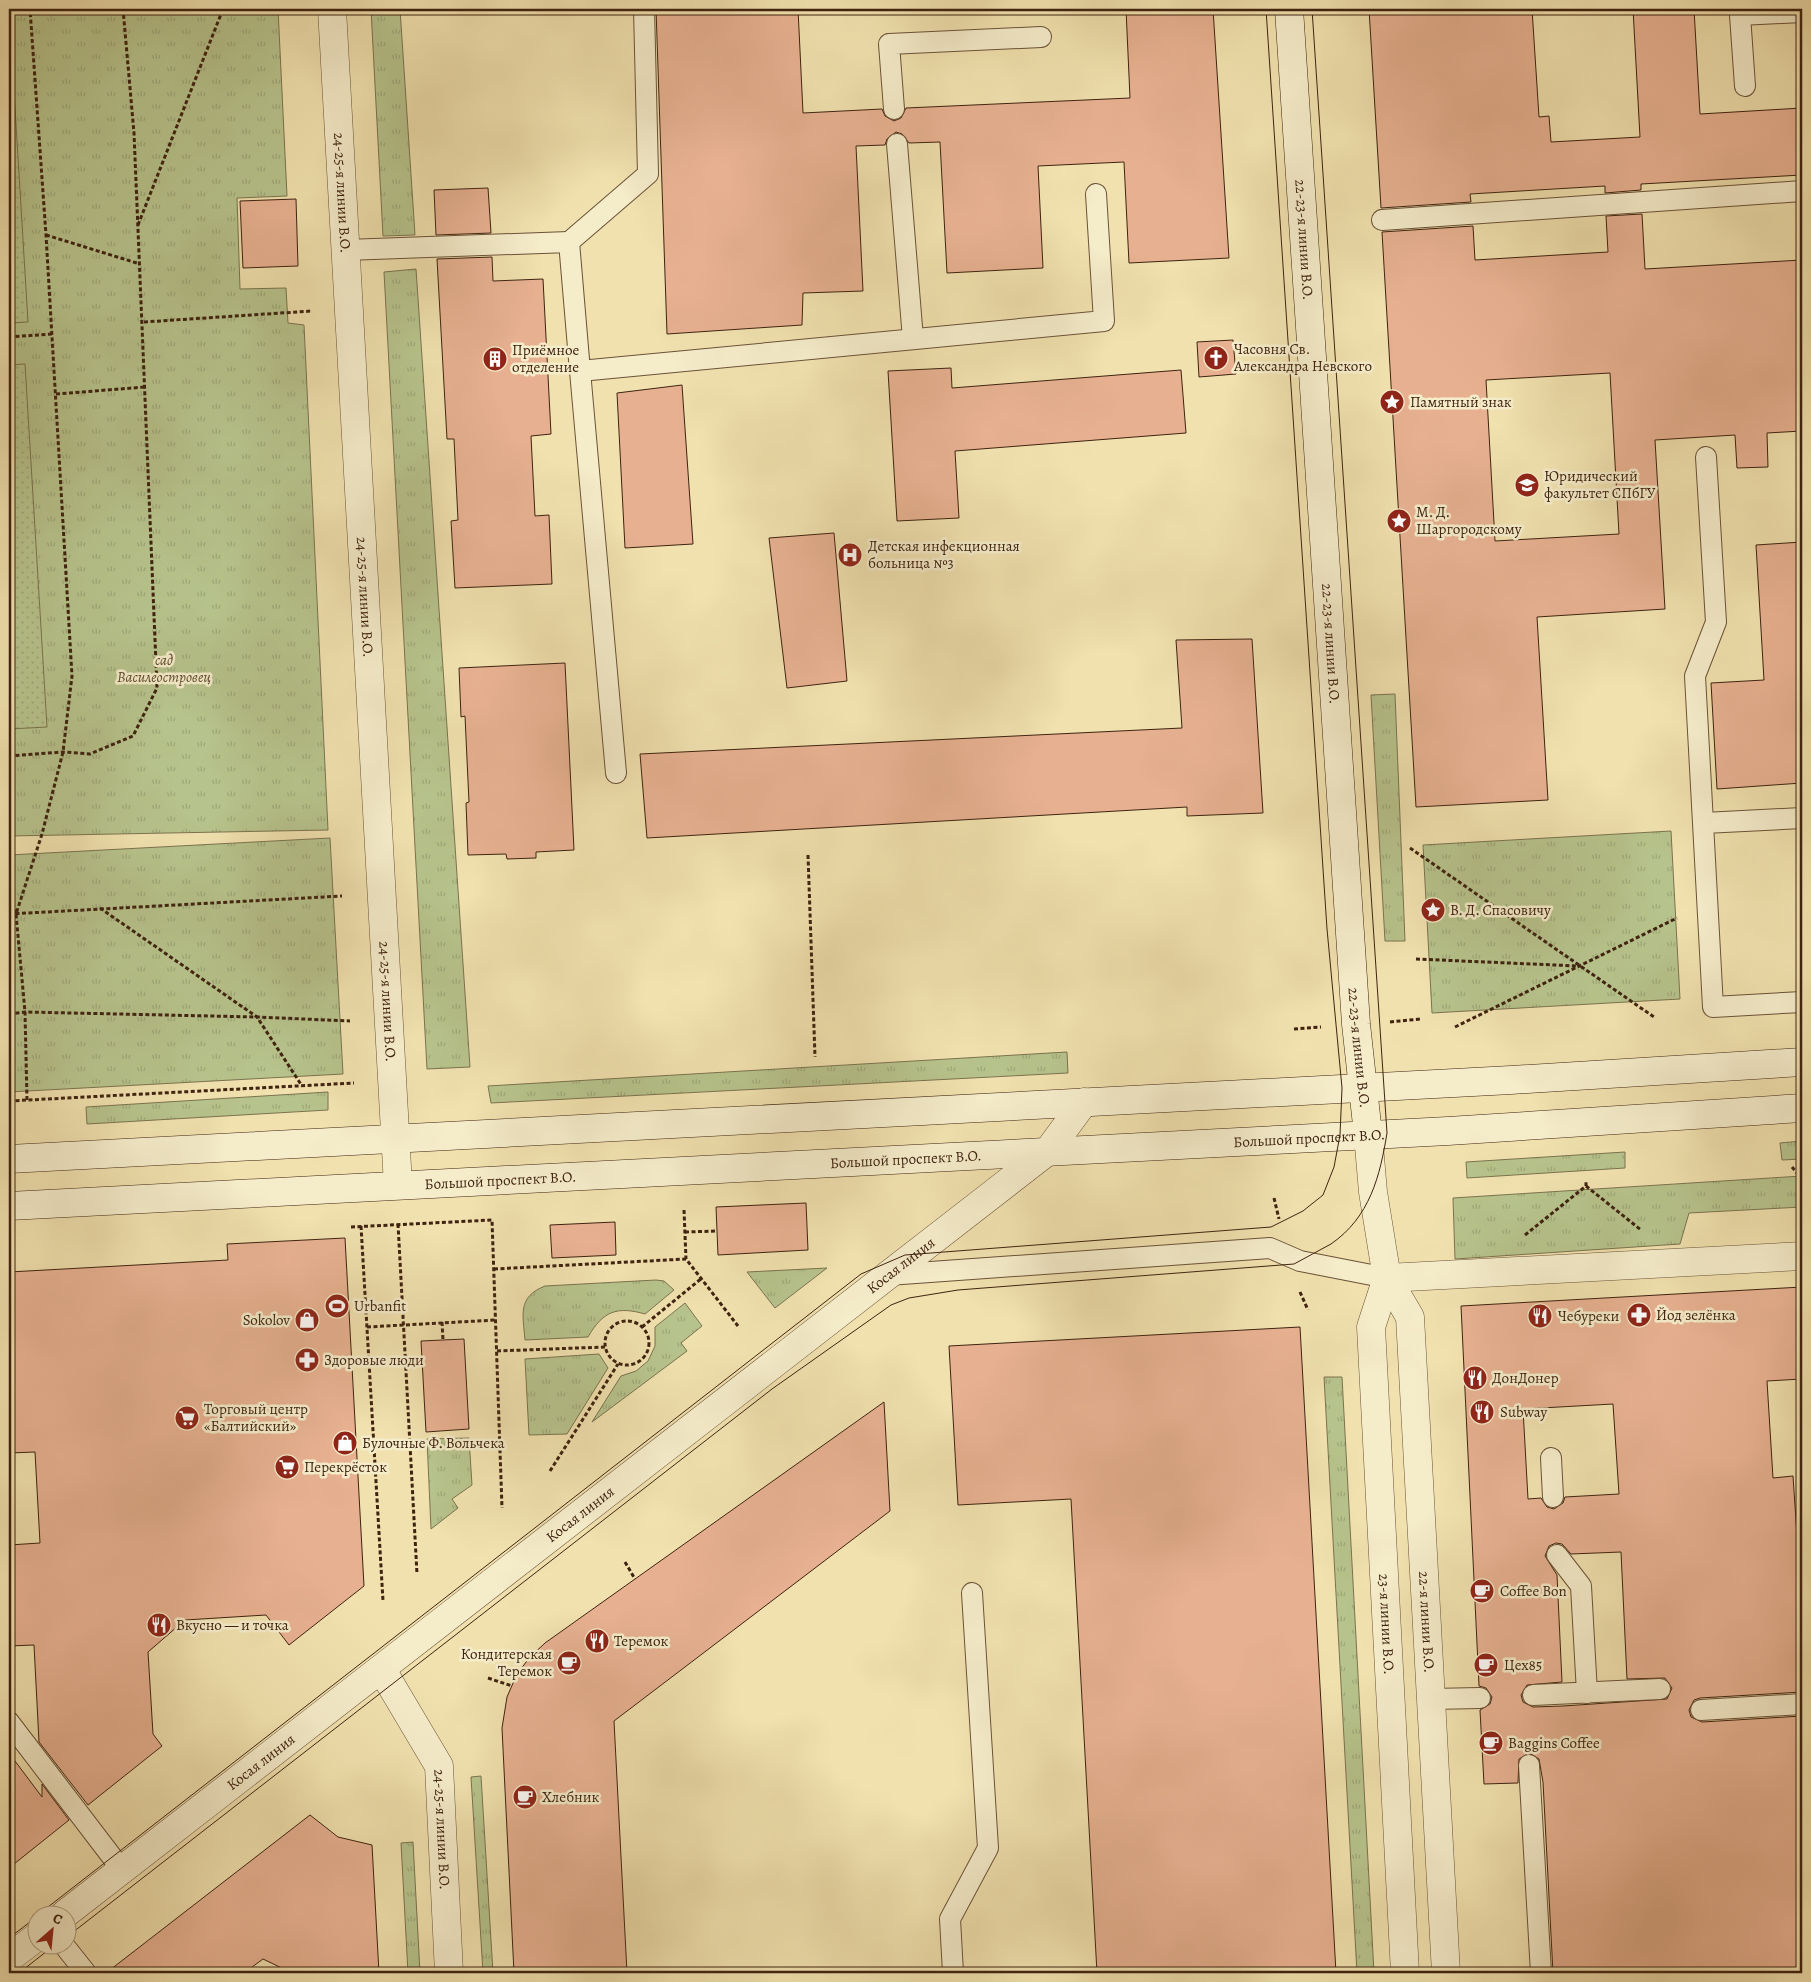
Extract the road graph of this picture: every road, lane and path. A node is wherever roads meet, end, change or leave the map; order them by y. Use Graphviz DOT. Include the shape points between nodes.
graph roads {
  1 [pos="30,9"];
  2 [pos="123,9"];
  3 [pos="223,9"];
  4 [pos="332,9"];
  5 [pos="644,9"];
  6 [pos="1289,9"];
  7 [pos="1802,12"];
  8 [pos="1041,37"];
  9 [pos="1745,86"];
  10 [pos="894,109"];
  11 [pos="897,144"];
  12 [pos="1802,191"];
  13 [pos="1096,194"];
  14 [pos="1382,220"];
  15 [pos="137,228"];
  16 [pos="46,235"];
  17 [pos="570,242"];
  18 [pos="346,250"];
  19 [pos="140,264"];
  20 [pos="312,311"];
  21 [pos="144,322"];
  22 [pos="52,334"];
  23 [pos="9,337"];
  24 [pos="913,339"];
  25 [pos="580,371"];
  26 [pos="145,387"];
  27 [pos="56,394"];
  28 [pos="1706,457"];
  29 [pos="63,752"];
  30 [pos="9,756"];
  31 [pos="616,772"];
  32 [pos="1802,818"];
  33 [pos="1704,823"];
  34 [pos="1410,848"];
  35 [pos="808,855"];
  36 [pos="342,896"];
  37 [pos="9,898"];
  38 [pos="100,908"];
  39 [pos="9,914"];
  40 [pos="16,914"];
  41 [pos="1682,916"];
  42 [pos="1416,959"];
  43 [pos="1580,966"];
  44 [pos="1802,1002"];
  45 [pos="25,1012"];
  46 [pos="9,1014"];
  47 [pos="257,1017"];
  48 [pos="1654,1017"];
  49 [pos="350,1021"];
  50 [pos="1455,1027"];
  51 [pos="815,1057"];
  52 [pos="1802,1062"];
  53 [pos="354,1083"];
  54 [pos="303,1087"];
  55 [pos="1362,1087"];
  56 [pos="27,1100"];
  57 [pos="9,1101"];
  58 [pos="1084,1102"];
  59 [pos="1802,1108"];
  60 [pos="1368,1134"];
  61 [pos="395,1138"];
  62 [pos="1048,1151"];
  63 [pos="9,1159"];
  64 [pos="1792,1167"];
  65 [pos="1802,1179"];
  66 [pos="1586,1180"];
  67 [pos="398,1185"];
  68 [pos="1586,1186"];
  69 [pos="9,1206"];
  70 [pos="684,1210"];
  71 [pos="398,1224"];
  72 [pos="362,1226"];
  73 [pos="351,1227"];
  74 [pos="717,1231"];
  75 [pos="685,1232"];
  76 [pos="1646,1234"];
  77 [pos="1520,1239"];
  78 [pos="1802,1256"];
  79 [pos="686,1259"];
  80 [pos="494,1269"];
  81 [pos="888,1275"];
  82 [pos="702,1278"];
  83 [pos="1388,1278"];
  84 [pos="496,1320"];
  85 [pos="442,1322"];
  86 [pos="404,1324"];
  87 [pos="738,1326"];
  88 [pos="367,1327"];
  89 [pos="642,1327"];
  90 [pos="443,1340"];
  91 [pos="605,1347"];
  92 [pos="497,1351"];
  93 [pos="618,1364"];
  94 [pos="1551,1458"];
  95 [pos="550,1471"];
  96 [pos="1554,1497"];
  97 [pos="502,1508"];
  98 [pos="1557,1555"];
  99 [pos="624,1562"];
  100 [pos="417,1574"];
  101 [pos="635,1579"];
  102 [pos="972,1593"];
  103 [pos="383,1602"];
  104 [pos="382,1670"];
  105 [pos="488,1678"];
  106 [pos="512,1686"];
  107 [pos="1660,1690"];
  108 [pos="1587,1693"];
  109 [pos="1534,1695"];
  110 [pos="1480,1698"];
  111 [pos="1431,1699"];
  112 [pos="1802,1704"];
  113 [pos="1701,1710"];
  114 [pos="9,1722"];
  115 [pos="1529,1765"];
  116 [pos="122,1870"];
  117 [pos="78,1904"];
  118 [pos="28,1944"];
  119 [pos="71,1954"];
  120 [pos="9,1958"];
  121 [pos="86,1973"];
  122 [pos="450,1973"];
  123 [pos="953,1973"];
  124 [pos="1405,1973"];
  125 [pos="1446,1973"];
  126 [pos="1541,1973"];
  1 -- 16 [label="path"];
  2 -- 15 [label="path" via="134,133"];
  3 -- 15 [label="path"];
  4 -- 18 [label="street, 24-25-я линии В.О."];
  5 -- 17 [label="lane" via="648,174"];
  6 -- 55 [label="street, 22-23-я линии В.О."];
  7 -- 9 [label="lane" via="1740,15"];
  8 -- 10 [label="lane" via="889,44"];
  11 -- 24 [label="lane"];
  12 -- 14 [label="lane"];
  13 -- 24 [label="lane" via="1104,321"];
  15 -- 19 [label="path"];
  16 -- 19 [label="path"];
  16 -- 22 [label="path"];
  17 -- 18 [label="lane"];
  17 -- 25 [label="lane"];
  18 -- 61 [label="street, 24-25-я линии В.О."];
  19 -- 21 [label="path"];
  20 -- 21 [label="path"];
  21 -- 26 [label="path"];
  22 -- 23 [label="path"];
  22 -- 27 [label="path"];
  24 -- 25 [label="lane"];
  25 -- 31 [label="lane"];
  26 -- 27 [label="path"];
  26 -- 29 [label="path" via="157,688 132,736 90,754"];
  27 -- 29 [label="path" via="72,676"];
  28 -- 33 [label="lane" via="1716,622 1695,676"];
  29 -- 30 [label="path"];
  29 -- 40 [label="path" via="42,834"];
  32 -- 33 [label="lane"];
  33 -- 44 [label="lane" via="1713,1007"];
  34 -- 43 [label="path"];
  35 -- 51 [label="path"];
  36 -- 38 [label="path"];
  37 -- 40 [label="path"];
  38 -- 40 [label="path"];
  38 -- 47 [label="path"];
  39 -- 40 [label="path"];
  40 -- 45 [label="path"];
  41 -- 43 [label="path"];
  42 -- 43 [label="path"];
  43 -- 48 [label="path"];
  43 -- 50 [label="path"];
  45 -- 46 [label="path"];
  45 -- 47 [label="path"];
  45 -- 56 [label="path"];
  47 -- 49 [label="path"];
  47 -- 54 [label="path"];
  52 -- 55 [label="street"];
  53 -- 54 [label="path"];
  54 -- 56 [label="path"];
  55 -- 58 [label="street"];
  55 -- 60 [label="street, 22-23-я линии В.О."];
  56 -- 57 [label="path"];
  58 -- 61 [label="street"];
  58 -- 62 [label="street, Косая линия"];
  59 -- 60 [label="street, Большой проспект В.О."];
  60 -- 62 [label="street, Большой проспект В.О."];
  60 -- 83 [label="street, 22-23-я линии В.О." via="1373,1192"];
  61 -- 63 [label="street"];
  61 -- 67 [label="street, 24-25-я линии В.О."];
  62 -- 67 [label="street, Большой проспект В.О."];
  62 -- 81 [label="street, Косая линия"];
  64 -- 65 [label="path"];
  66 -- 68 [label="path"];
  67 -- 69 [label="street, Большой проспект В.О."];
  68 -- 76 [label="path"];
  68 -- 77 [label="path"];
  70 -- 75 [label="path"];
  71 -- 72 [label="path"];
  71 -- 80 [label="path" via="492,1220"];
  71 -- 86 [label="path"];
  72 -- 73 [label="path"];
  72 -- 88 [label="path"];
  74 -- 75 [label="path"];
  75 -- 79 [label="path"];
  78 -- 83 [label="street"];
  79 -- 80 [label="path"];
  79 -- 82 [label="path"];
  80 -- 84 [label="path"];
  81 -- 83 [label="lane" via="1270,1248 1300,1261"];
  81 -- 104 [label="street, Косая линия"];
  82 -- 87 [label="path"];
  82 -- 89 [label="path"];
  83 -- 111 [label="street, 22-я линии В.О." via="1410,1317"];
  83 -- 124 [label="street, 23-я линии В.О." via="1371,1327"];
  84 -- 85 [label="path"];
  84 -- 92 [label="path"];
  85 -- 86 [label="path"];
  85 -- 90 [label="path"];
  86 -- 88 [label="path"];
  86 -- 100 [label="path"];
  88 -- 103 [label="path"];
  89 -- 91 [label="path" via="636,1323 620,1322 608,1332"];
  89 -- 93 [label="path" via="648,1335 647,1353 634,1365"];
  91 -- 92 [label="path"];
  91 -- 93 [label="path" via="607,1354"];
  92 -- 97 [label="path"];
  93 -- 95 [label="path"];
  94 -- 96 [label="lane"];
  98 -- 108 [label="lane" via="1580,1586"];
  99 -- 101 [label="path"];
  102 -- 123 [label="lane" via="988,1848 950,1919"];
  104 -- 116 [label="street, Косая линия"];
  104 -- 122 [label="street, 24-25-я линии В.О." via="439,1766"];
  105 -- 106 [label="path"];
  107 -- 108 [label="lane"];
  108 -- 109 [label="lane"];
  110 -- 111 [label="lane"];
  111 -- 125 [label="street, 22-я линии В.О."];
  112 -- 113 [label="lane"];
  114 -- 116 [label="lane"];
  115 -- 126 [label="lane"];
  116 -- 117 [label="street, Косая линия"];
  118 -- 120 [label="street"];
  119 -- 121 [label="lane"];
}
